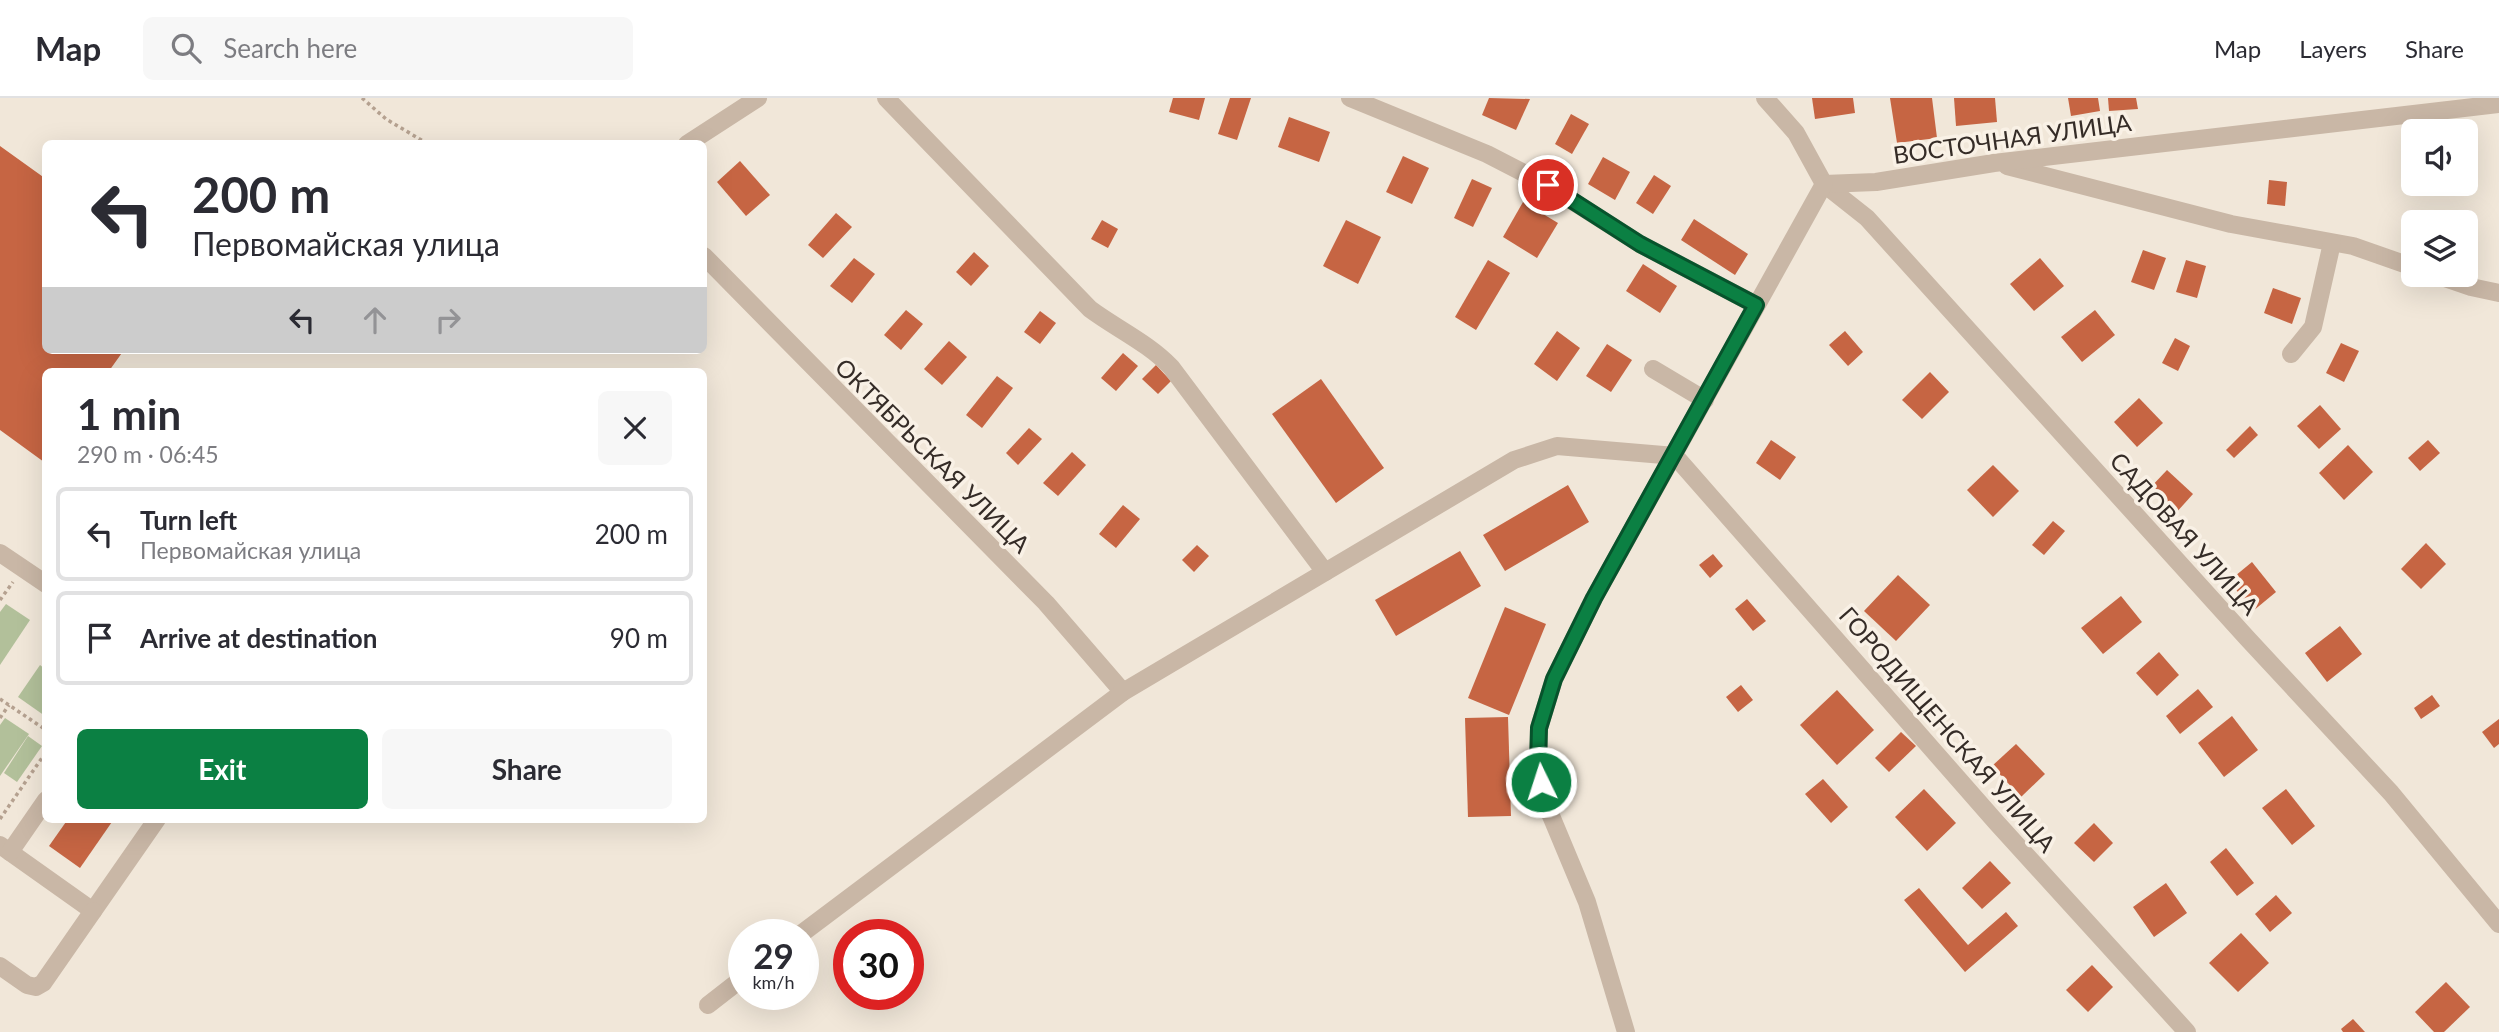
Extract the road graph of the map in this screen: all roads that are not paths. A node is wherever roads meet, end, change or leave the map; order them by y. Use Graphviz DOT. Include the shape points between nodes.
graph roads {
  1 [pos="758,98"];
  2 [pos="886,98"];
  3 [pos="1350,98"];
  4 [pos="1765,98"];
  5 [pos="2379,98"];
  6 [pos="2499,104"];
  7 [pos="2380,117"];
  8 [pos="693,140"];
  9 [pos="1994,163"];
  10 [pos="1824,184"];
  11 [pos="2332,243"];
  12 [pos="707,259"];
  13 [pos="2401,263"];
  14 [pos="2471,287"];
  15 [pos="2499,293"];
  16 [pos="1756,305"];
  17 [pos="2291,354"];
  18 [pos="1653,369"];
  19 [pos="1705,400"];
  20 [pos="1675,456"];
  21 [pos="0,553"];
  22 [pos="1325,572"];
  23 [pos="42,581"];
  24 [pos="1122,692"];
  25 [pos="42,805"];
  26 [pos="154,823"];
  27 [pos="5,848"];
  28 [pos="93,911"];
  29 [pos="819,920"];
  30 [pos="2499,924"];
  31 [pos="0,966"];
  32 [pos="728,989"];
  33 [pos="708,1004"];
  34 [pos="1626,1032"];
  35 [pos="2187,1032"];
  1 -- 8 [label="street"];
  2 -- 22 [label="street" via="1090,309 1154,349 1171,367"];
  3 -- 16 [label="street" via="1548,185 1640,244"];
  4 -- 10 [label="street" via="1796,133"];
  5 -- 7 [label="street"];
  6 -- 7 [label="street, ВОСТОЧНАЯ УЛИЦА"];
  7 -- 9 [label="street, ВОСТОЧНАЯ УЛИЦА"];
  9 -- 10 [label="street, ВОСТОЧНАЯ УЛИЦА" via="1876,182"];
  9 -- 11 [label="street" via="2231,224"];
  10 -- 16 [label="street"];
  10 -- 30 [label="street, САДОВАЯ УЛИЦА" via="1867,218 2391,793"];
  11 -- 13 [label="street"];
  11 -- 17 [label="street" via="2313,327"];
  12 -- 24 [label="street, ОКТЯБРЬСКАЯ УЛИЦА" via="1046,603"];
  14 -- 15 [label="street"];
  16 -- 19 [label="street"];
  18 -- 19 [label="street"];
  19 -- 20 [label="street"];
  20 -- 22 [label="street" via="1557,446 1514,460"];
  20 -- 34 [label="street" via="1594,598 1554,679 1539,728 1538,765 1544,799 1587,902"];
  20 -- 35 [label="street, ГОРОДИЩЕНСКАЯ УЛИЦА"];
  21 -- 23 [label="street"];
  22 -- 24 [label="street"];
  24 -- 29 [label="street"];
  25 -- 27 [label="street"];
  26 -- 28 [label="street"];
  27 -- 28 [label="street"];
  28 -- 31 [label="street" via="43,983 27,985"];
  32 -- 33 [label="street"];
}
